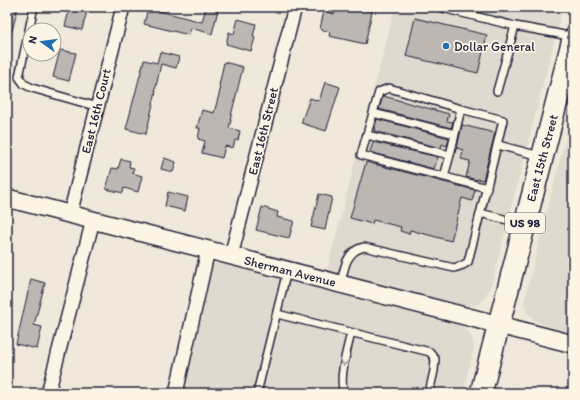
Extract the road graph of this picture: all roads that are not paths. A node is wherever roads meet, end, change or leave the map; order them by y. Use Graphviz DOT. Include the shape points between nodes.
graph roads {
  1 [pos="123,7"];
  2 [pos="295,7"];
  3 [pos="438,7"];
  4 [pos="33,11"];
  5 [pos="515,26"];
  6 [pos="573,38"];
  7 [pos="497,91"];
  8 [pos="98,107"];
  9 [pos="461,109"];
  10 [pos="373,113"];
  11 [pos="367,134"];
  12 [pos="455,134"];
  13 [pos="498,145"];
  14 [pos="450,155"];
  15 [pos="542,157"];
  16 [pos="444,177"];
  17 [pos="487,188"];
  18 [pos="7,198"];
  19 [pos="480,213"];
  20 [pos="70,214"];
  21 [pos="93,220"];
  22 [pos="525,224"];
  23 [pos="208,250"];
  24 [pos="231,256"];
  25 [pos="287,271"];
  26 [pos="340,284"];
  27 [pos="277,314"];
  28 [pos="499,324"];
  29 [pos="351,333"];
  30 [pos="573,344"];
  31 [pos="48,393"];
  32 [pos="176,393"];
  33 [pos="257,393"];
  34 [pos="345,393"];
  35 [pos="429,393"];
  36 [pos="481,393"];
  1 -- 8 [label="street, East 16th Court"];
  2 -- 24 [label="street, East 16th Street"];
  3 -- 5 [label="lane"];
  4 -- 8 [label="lane" via="19,78 32,88"];
  5 -- 6 [label="lane"];
  5 -- 7 [label="lane"];
  6 -- 15 [label="main road, East 15th Street / US 98"];
  8 -- 20 [label="street, East 16th Court"];
  9 -- 10 [label="lane" via="389,88 379,92"];
  9 -- 12 [label="lane"];
  9 -- 13 [label="lane" via="504,120"];
  10 -- 11 [label="lane"];
  10 -- 12 [label="lane"];
  11 -- 14 [label="lane"];
  11 -- 16 [label="lane" via="361,155"];
  12 -- 14 [label="lane"];
  13 -- 15 [label="lane"];
  13 -- 17 [label="lane"];
  14 -- 16 [label="lane"];
  15 -- 22 [label="main road, East 15th Street / US 98"];
  16 -- 17 [label="lane"];
  17 -- 19 [label="lane"];
  18 -- 20 [label="street, Sherman Avenue"];
  19 -- 22 [label="lane"];
  19 -- 26 [label="lane" via="468,262 464,266 454,268 364,247 356,248 344,268"];
  20 -- 21 [label="street, Sherman Avenue"];
  21 -- 23 [label="street, Sherman Avenue"];
  21 -- 31 [label="street"];
  22 -- 28 [label="main road, East 15th Street / US 98"];
  23 -- 24 [label="street, Sherman Avenue"];
  23 -- 32 [label="street"];
  24 -- 25 [label="street, Sherman Avenue"];
  25 -- 26 [label="street, Sherman Avenue"];
  25 -- 27 [label="lane"];
  26 -- 28 [label="street, Sherman Avenue"];
  27 -- 29 [label="lane"];
  27 -- 33 [label="lane"];
  28 -- 30 [label="street, Sherman Avenue"];
  28 -- 36 [label="main road, East 15th Street / US 98"];
  29 -- 34 [label="lane, one-way" via="343,366 342,389"];
  29 -- 35 [label="lane" via="430,352 435,359"];
}
